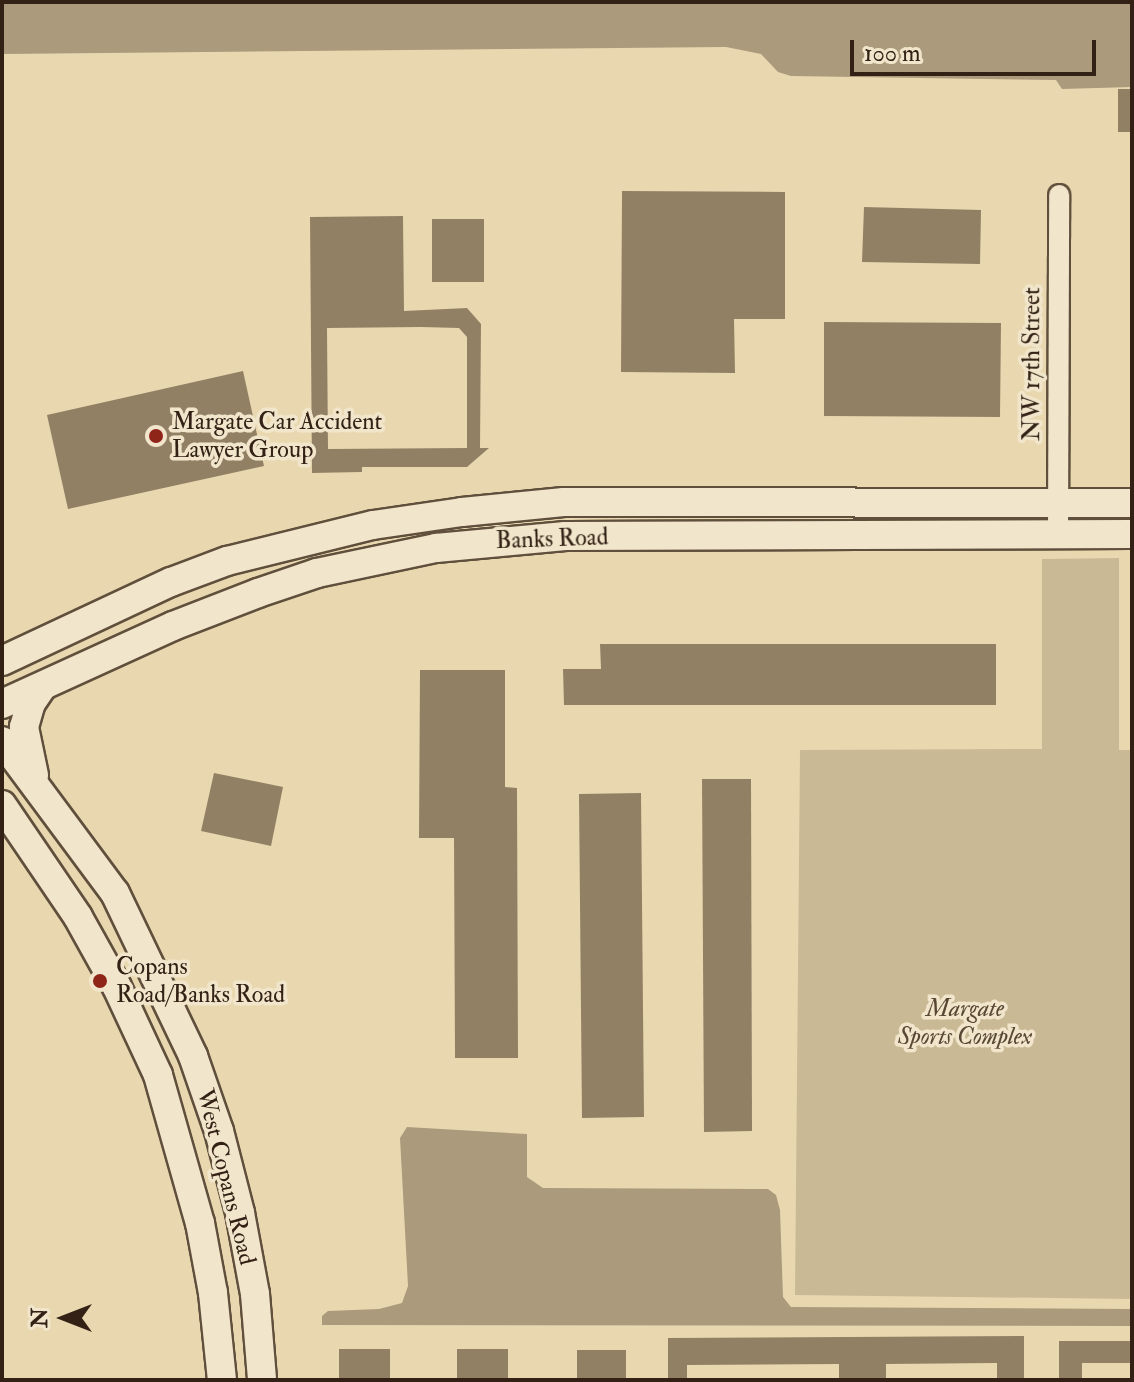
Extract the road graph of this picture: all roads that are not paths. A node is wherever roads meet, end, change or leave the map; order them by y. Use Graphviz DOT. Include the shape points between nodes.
graph roads {
  1 [pos="1059,195"];
  2 [pos="1132,503"];
  3 [pos="1057,504"];
  4 [pos="1132,534"];
  5 [pos="1058,535"];
  6 [pos="2,661"];
  7 [pos="41,688"];
  8 [pos="2,704"];
  9 [pos="2,741"];
  10 [pos="36,783"];
  11 [pos="2,805"];
  12 [pos="222,1380"];
  13 [pos="262,1380"];
  1 -- 3 [label="street, NW 17th Street"];
  2 -- 3 [label="street, Banks Road"];
  3 -- 5 [label="street, NW 17th Street"];
  3 -- 6 [label="street, Banks Road" via="564,502 373,525 227,561"];
  4 -- 5 [label="street, Banks Road"];
  5 -- 7 [label="street, Banks Road" via="554,536 436,548 287,582 173,626"];
  7 -- 8 [label="street, Banks Road"];
  7 -- 10 [label="street" via="24,727"];
  9 -- 10 [label="street, West Copans Road"];
  10 -- 13 [label="street, West Copans Road" via="115,893 193,1056 240,1213 255,1294"];
  11 -- 12 [label="street, West Copans Road" via="78,917 158,1075 200,1223"];
}
